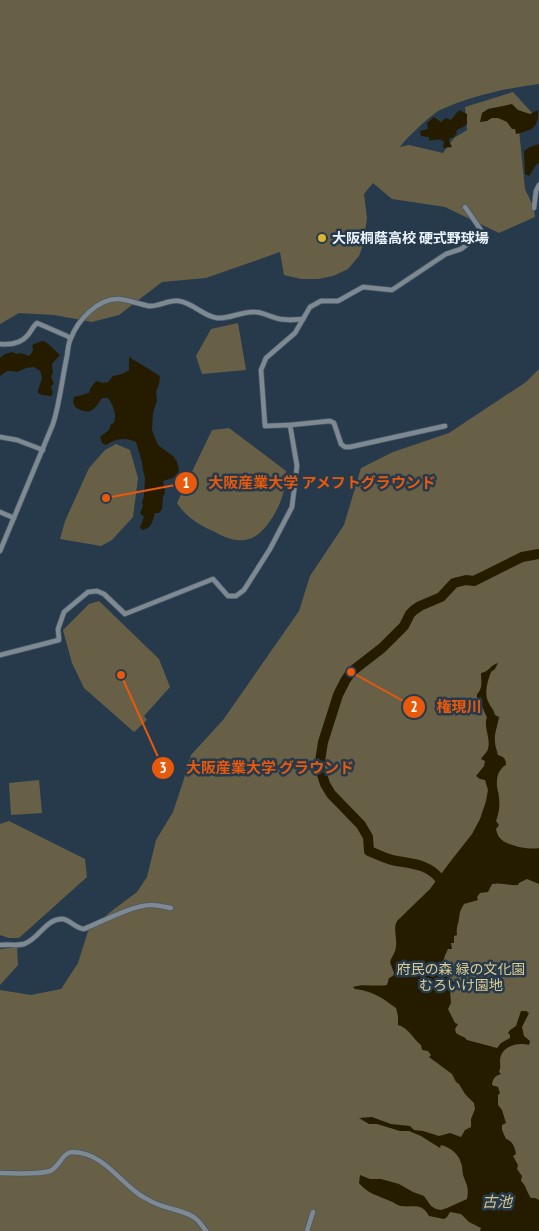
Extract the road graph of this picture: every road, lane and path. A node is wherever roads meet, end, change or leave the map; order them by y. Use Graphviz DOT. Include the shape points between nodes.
graph roads {
  1 [pos="539,185"];
  2 [pos="465,207"];
  3 [pos="534,208"];
  4 [pos="303,319"];
  5 [pos="70,338"];
  6 [pos="0,344"];
  7 [pos="290,426"];
  8 [pos="445,426"];
  9 [pos="0,437"];
  10 [pos="43,450"];
  11 [pos="0,512"];
  12 [pos="14,518"];
  13 [pos="0,551"];
  14 [pos="0,655"];
  15 [pos="171,908"];
  16 [pos="0,945"];
  17 [pos="0,1173"];
  18 [pos="313,1212"];
  19 [pos="206,1231"];
  20 [pos="308,1231"];
  1 -- 3 [label="street"];
  2 -- 4 [label="street" via="483,233 461,249 446,254 392,290 363,287 338,301 320,301"];
  4 -- 5 [label="street" via="274,318 257,312 218,318 179,301 151,306 118,299 94,307"];
  4 -- 7 [label="street" via="295,332 266,358 261,370 265,426"];
  5 -- 6 [label="street" via="37,323 27,337 17,343"];
  5 -- 10 [label="street" via="57,413"];
  7 -- 8 [label="street" via="330,421 345,447"];
  7 -- 14 [label="street" via="297,466 292,507 244,590 236,596 228,596 213,579 125,614 104,594 88,592 64,612 58,628 59,640"];
  9 -- 10 [label="street"];
  10 -- 12 [label="street"];
  11 -- 12 [label="street"];
  12 -- 13 [label="street"];
  15 -- 16 [label="street" via="153,905 129,910 84,930 62,919 51,922 24,944"];
  17 -- 19 [label="street" via="49,1171 65,1154 84,1154 106,1164 156,1204 196,1218"];
  18 -- 20 [label="street"];
}
